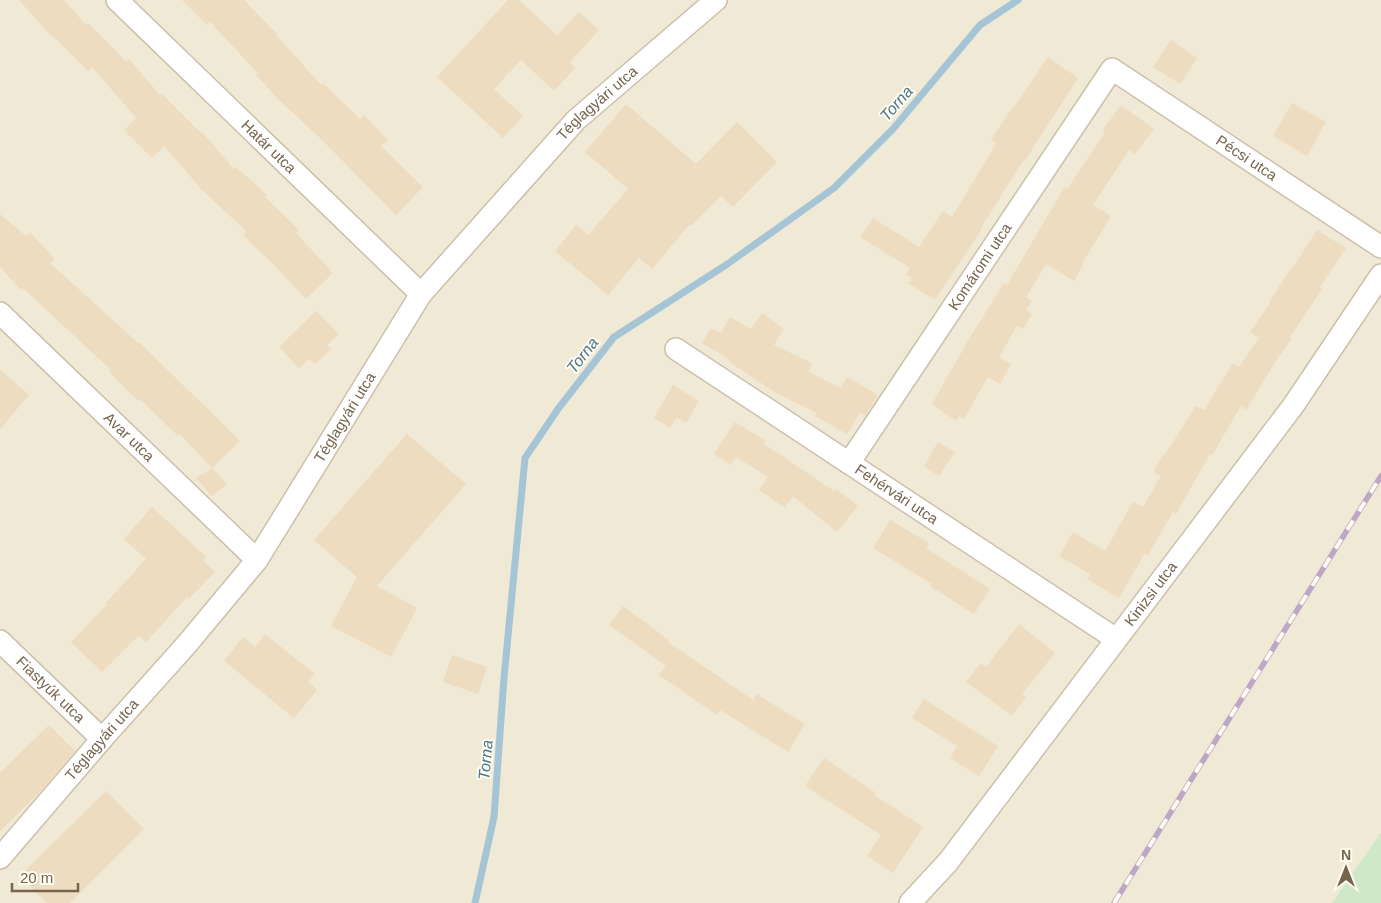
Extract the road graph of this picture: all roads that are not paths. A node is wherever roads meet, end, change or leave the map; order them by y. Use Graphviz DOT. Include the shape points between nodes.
graph roads {
  1 [pos="116,0"];
  2 [pos="712,2"];
  3 [pos="1112,69"];
  4 [pos="1381,247"];
  5 [pos="1381,274"];
  6 [pos="421,294"];
  7 [pos="0,313"];
  8 [pos="676,350"];
  9 [pos="849,463"];
  10 [pos="257,560"];
  11 [pos="1116,639"];
  12 [pos="0,641"];
  13 [pos="102,739"];
  14 [pos="0,858"];
  15 [pos="910,903"];
  1 -- 6 [label="street, Határ utca"];
  2 -- 6 [label="street, Téglagyári utca" via="576,120"];
  3 -- 4 [label="street, Pécsi utca"];
  3 -- 9 [label="street, Komáromi utca"];
  5 -- 11 [label="street, Kinizsi utca" via="1293,406"];
  6 -- 10 [label="street, Téglagyári utca"];
  7 -- 10 [label="street, Avar utca"];
  8 -- 9 [label="street, Fehérvári utca"];
  9 -- 11 [label="street, Fehérvári utca"];
  10 -- 13 [label="street, Téglagyári utca"];
  11 -- 15 [label="street, Kinizsi utca" via="948,862"];
  12 -- 13 [label="street, Fiastyúk utca"];
  13 -- 14 [label="street, Téglagyári utca"];
}
